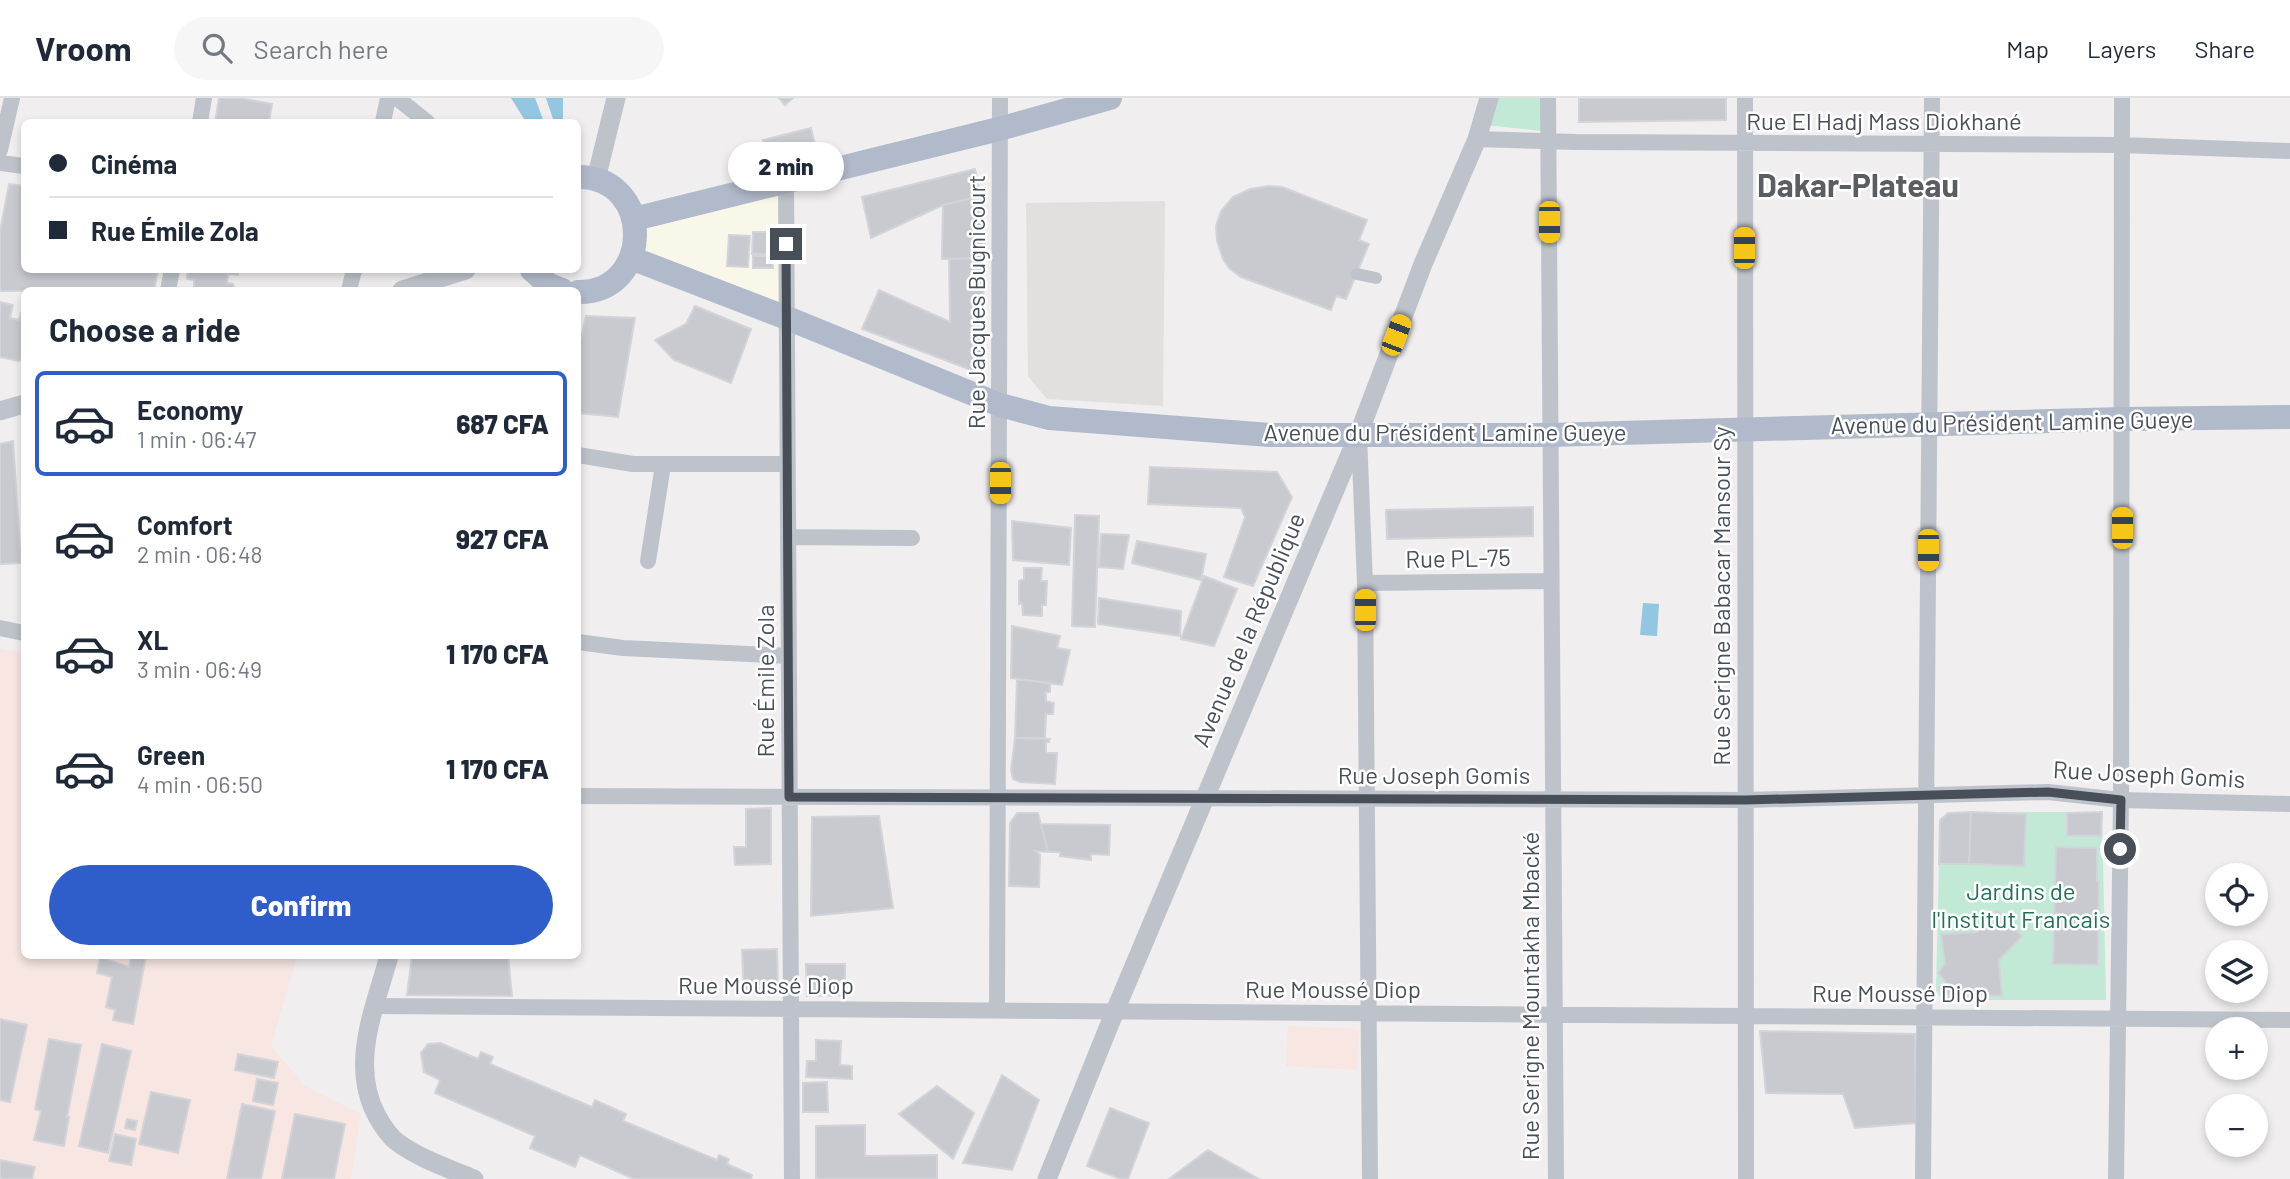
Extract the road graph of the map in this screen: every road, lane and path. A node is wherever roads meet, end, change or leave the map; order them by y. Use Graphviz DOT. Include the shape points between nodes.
graph roads {
  1 [pos="12,98"];
  2 [pos="204,98"];
  3 [pos="388,98"];
  4 [pos="397,98"];
  5 [pos="616,98"];
  6 [pos="1000,98"];
  7 [pos="1110,98"];
  8 [pos="1489,98"];
  9 [pos="1548,98"];
  10 [pos="1745,98"];
  11 [pos="1931,98"];
  12 [pos="2122,98"];
  13 [pos="200,119"];
  14 [pos="384,119"];
  15 [pos="423,119"];
  16 [pos="999,129"];
  17 [pos="1478,139"];
  18 [pos="1548,142"];
  19 [pos="1744,144"];
  20 [pos="1931,145"];
  21 [pos="2122,145"];
  22 [pos="0,149"];
  23 [pos="2290,151"];
  24 [pos="0,163"];
  25 [pos="21,166"];
  26 [pos="587,178"];
  27 [pos="786,182"];
  28 [pos="634,219"];
  29 [pos="631,258"];
  30 [pos="456,273"];
  31 [pos="535,273"];
  32 [pos="1357,274"];
  33 [pos="1376,278"];
  34 [pos="412,287"];
  35 [pos="554,287"];
  36 [pos="581,292"];
  37 [pos="787,318"];
  38 [pos="1000,404"];
  39 [pos="21,405"];
  40 [pos="0,411"];
  41 [pos="2290,417"];
  42 [pos="2122,419"];
  43 [pos="1929,424"];
  44 [pos="1746,430"];
  45 [pos="1359,433"];
  46 [pos="1550,435"];
  47 [pos="581,455"];
  48 [pos="663,464"];
  49 [pos="787,464"];
  50 [pos="788,537"];
  51 [pos="912,538"];
  52 [pos="648,561"];
  53 [pos="1551,580"];
  54 [pos="1365,583"];
  55 [pos="0,628"];
  56 [pos="21,632"];
  57 [pos="581,642"];
  58 [pos="789,656"];
  59 [pos="1926,795"];
  60 [pos="581,796"];
  61 [pos="789,797"];
  62 [pos="999,797"];
  63 [pos="1367,799"];
  64 [pos="1553,799"];
  65 [pos="1205,800"];
  66 [pos="1745,800"];
  67 [pos="2121,800"];
  68 [pos="2290,804"];
  69 [pos="388,959"];
  70 [pos="376,1006"];
  71 [pos="790,1009"];
  72 [pos="997,1010"];
  73 [pos="1115,1011"];
  74 [pos="1368,1013"];
  75 [pos="1554,1014"];
  76 [pos="1744,1016"];
  77 [pos="1924,1017"];
  78 [pos="2117,1018"];
  79 [pos="2290,1020"];
  80 [pos="474,1179"];
  81 [pos="792,1179"];
  82 [pos="1047,1179"];
  83 [pos="1370,1179"];
  84 [pos="1556,1179"];
  85 [pos="1746,1179"];
  86 [pos="1923,1179"];
  87 [pos="2116,1179"];
  1 -- 22 [label="street"];
  2 -- 13 [label="street"];
  3 -- 14 [label="street"];
  4 -- 15 [label="street"];
  5 -- 26 [label="street"];
  6 -- 16 [label="street, Rue Jacques Bugnicourt"];
  7 -- 16 [label="main road"];
  8 -- 17 [label="street, Avenue de la République"];
  9 -- 18 [label="street, Rue Serigne Mountakha Mbacké"];
  10 -- 19 [label="street, Rue Serigne Babacar Mansour Sy"];
  11 -- 20 [label="street"];
  12 -- 21 [label="street"];
  16 -- 27 [label="main road"];
  16 -- 38 [label="street, Rue Jacques Bugnicourt"];
  17 -- 18 [label="street, Rue El Hadj Mass Diokhané"];
  17 -- 45 [label="street, Avenue de la République" via="1423,264"];
  18 -- 19 [label="street, Rue El Hadj Mass Diokhané"];
  18 -- 46 [label="street, Rue Serigne Mountakha Mbacké"];
  19 -- 20 [label="street, Rue El Hadj Mass Diokhané"];
  19 -- 44 [label="street, Rue Serigne Babacar Mansour Sy"];
  20 -- 21 [label="street, Rue El Hadj Mass Diokhané"];
  20 -- 43 [label="street"];
  21 -- 23 [label="street, Rue El Hadj Mass Diokhané"];
  21 -- 42 [label="street"];
  24 -- 25 [label="street"];
  26 -- 28 [label="main road" via="606,183 622,197"];
  27 -- 28 [label="main road"];
  27 -- 37 [label="street, Rue Émile Zola"];
  28 -- 29 [label="main road" via="636,239"];
  29 -- 36 [label="main road" via="612,281"];
  29 -- 37 [label="main road, Avenue du Président Lamine Gueye"];
  30 -- 34 [label="street"];
  31 -- 35 [label="main road"];
  32 -- 33 [label="street"];
  37 -- 38 [label="main road, Avenue du Président Lamine Gueye"];
  37 -- 49 [label="street, Rue Émile Zola"];
  38 -- 45 [label="main road, Avenue du Président Lamine Gueye" via="1049,418 1270,435"];
  38 -- 62 [label="street, Rue Jacques Bugnicourt"];
  39 -- 40 [label="street"];
  41 -- 42 [label="main road, Avenue du Président Lamine Gueye"];
  42 -- 43 [label="main road, Avenue du Président Lamine Gueye"];
  42 -- 67 [label="street"];
  43 -- 44 [label="main road, Avenue du Président Lamine Gueye"];
  43 -- 59 [label="street"];
  44 -- 46 [label="main road, Avenue du Président Lamine Gueye"];
  44 -- 66 [label="street, Rue Serigne Babacar Mansour Sy"];
  45 -- 46 [label="main road, Avenue du Président Lamine Gueye"];
  45 -- 54 [label="street"];
  45 -- 65 [label="street, Avenue de la République"];
  46 -- 53 [label="street, Rue Serigne Mountakha Mbacké"];
  47 -- 48 [label="street"];
  48 -- 49 [label="street"];
  48 -- 52 [label="street"];
  49 -- 50 [label="street, Rue Émile Zola"];
  50 -- 51 [label="street"];
  50 -- 58 [label="street, Rue Émile Zola"];
  53 -- 54 [label="street, Rue PL-75"];
  53 -- 64 [label="street, Rue Serigne Mountakha Mbacké"];
  54 -- 63 [label="street"];
  55 -- 56 [label="street"];
  57 -- 58 [label="street"];
  58 -- 61 [label="street, Rue Émile Zola"];
  59 -- 66 [label="street, Rue Joseph Gomis"];
  59 -- 67 [label="street, Rue Joseph Gomis" via="2048,792"];
  59 -- 77 [label="street"];
  60 -- 61 [label="street, Rue Joseph Gomis"];
  61 -- 62 [label="street, Rue Joseph Gomis"];
  61 -- 71 [label="street, Rue Émile Zola"];
  62 -- 65 [label="street, Rue Joseph Gomis"];
  62 -- 72 [label="street, Rue Jacques Bugnicourt"];
  63 -- 64 [label="street, Rue Joseph Gomis"];
  63 -- 65 [label="street, Rue Joseph Gomis"];
  63 -- 74 [label="street"];
  64 -- 66 [label="street, Rue Joseph Gomis"];
  64 -- 75 [label="street, Rue Serigne Mountakha Mbacké"];
  65 -- 73 [label="street, Avenue de la République"];
  66 -- 76 [label="street, Rue Serigne Babacar Mansour Sy"];
  67 -- 68 [label="street, Rue Joseph Gomis"];
  67 -- 78 [label="street"];
  69 -- 70 [label="street"];
  70 -- 71 [label="street, Rue Moussé Diop"];
  70 -- 80 [label="street" via="365,1045 363,1077 381,1123 395,1140 424,1158"];
  71 -- 72 [label="street, Rue Moussé Diop"];
  71 -- 81 [label="street, Rue Émile Zola"];
  72 -- 73 [label="street, Rue Moussé Diop"];
  73 -- 74 [label="street, Rue Moussé Diop"];
  73 -- 82 [label="street, Avenue de la République"];
  74 -- 75 [label="street, Rue Moussé Diop"];
  74 -- 83 [label="street"];
  75 -- 76 [label="street, Rue Moussé Diop"];
  75 -- 84 [label="street, Rue Serigne Mountakha Mbacké"];
  76 -- 77 [label="street, Rue Moussé Diop"];
  76 -- 85 [label="street, Rue Serigne Babacar Mansour Sy"];
  77 -- 78 [label="street, Rue Moussé Diop"];
  77 -- 86 [label="street"];
  78 -- 79 [label="street, Rue Moussé Diop"];
  78 -- 87 [label="street"];
}
